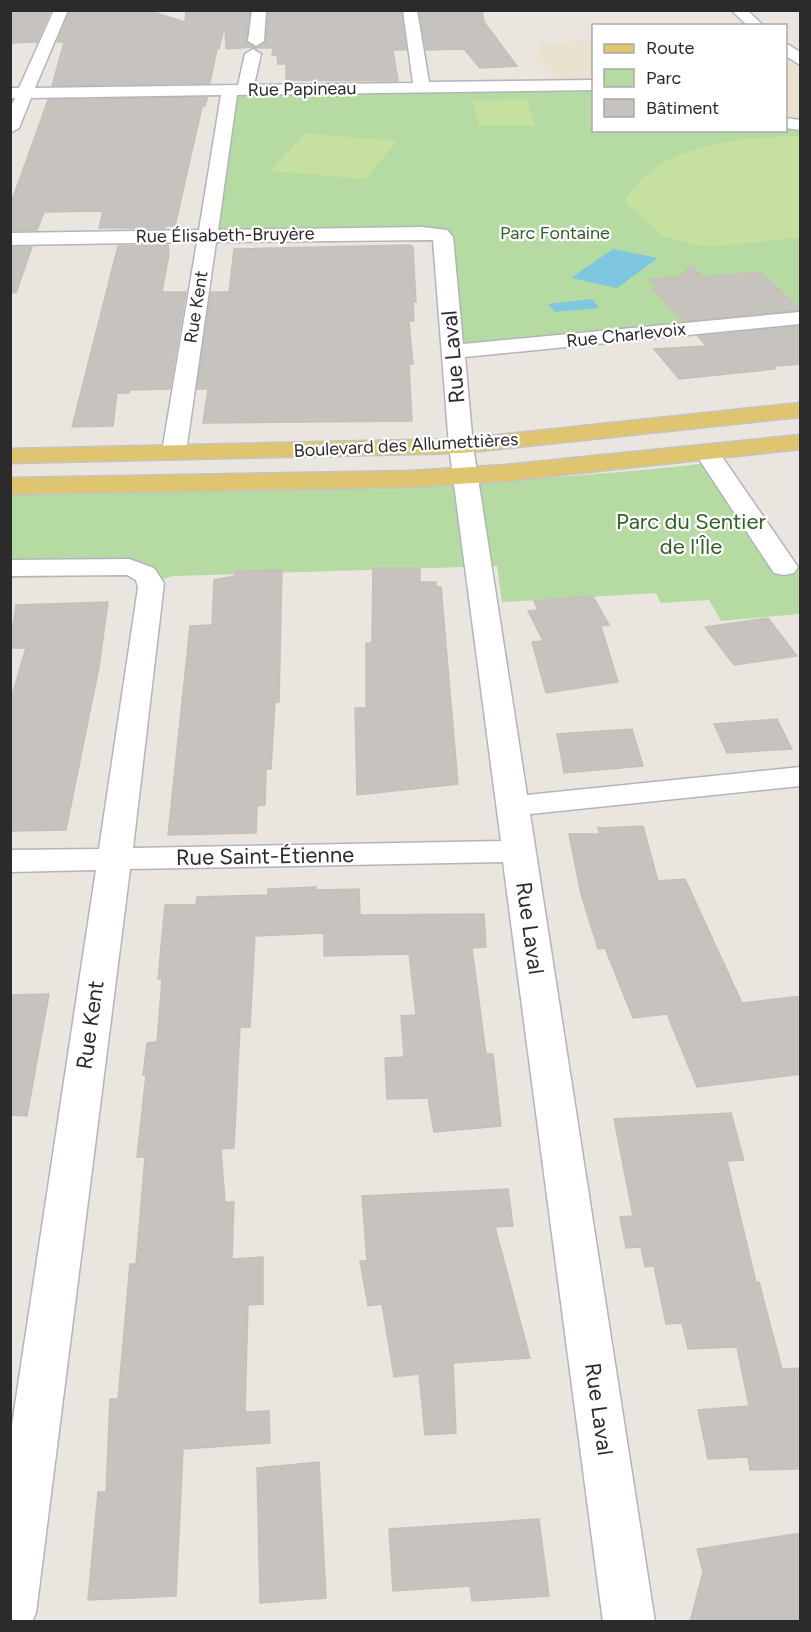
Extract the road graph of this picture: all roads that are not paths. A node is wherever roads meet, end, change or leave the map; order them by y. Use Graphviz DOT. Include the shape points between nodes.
graph roads {
  1 [pos="61,10"];
  2 [pos="260,10"];
  3 [pos="411,10"];
  4 [pos="738,10"];
  5 [pos="755,24"];
  6 [pos="787,49"];
  7 [pos="801,60"];
  8 [pos="592,85"];
  9 [pos="422,88"];
  10 [pos="237,90"];
  11 [pos="18,93"];
  12 [pos="10,128"];
  13 [pos="440,234"];
  14 [pos="207,236"];
  15 [pos="10,238"];
  16 [pos="801,318"];
  17 [pos="452,352"];
  18 [pos="801,410"];
  19 [pos="801,442"];
  20 [pos="174,453"];
  21 [pos="707,453"];
  22 [pos="10,456"];
  23 [pos="464,461"];
  24 [pos="10,486"];
  25 [pos="784,567"];
  26 [pos="10,568"];
  27 [pos="801,776"];
  28 [pos="514,806"];
  29 [pos="519,851"];
  30 [pos="113,858"];
  31 [pos="10,861"];
  32 [pos="10,1613"];
  33 [pos="629,1622"];
  1 -- 11 [label="street"];
  2 -- 10 [label="street, Rue Kent" via="249,78"];
  3 -- 9 [label="street"];
  4 -- 5 [label="street"];
  6 -- 7 [label="street"];
  8 -- 9 [label="street, Rue Papineau"];
  9 -- 10 [label="street, Rue Papineau"];
  10 -- 11 [label="street, Rue Papineau"];
  10 -- 14 [label="street, Rue Kent"];
  11 -- 12 [label="street"];
  13 -- 14 [label="street, Rue Élisabeth-Bruyère"];
  13 -- 17 [label="street, Rue Laval"];
  14 -- 15 [label="street, Rue Élisabeth-Bruyère"];
  14 -- 20 [label="street, Rue Kent"];
  16 -- 17 [label="street, Rue Charlevoix"];
  17 -- 23 [label="street, Rue Laval"];
  18 -- 23 [label="main road, Boulevard des Allumettières"];
  19 -- 21 [label="main road, Boulevard des Allumettières"];
  20 -- 22 [label="main road, Boulevard des Allumettières"];
  20 -- 23 [label="main road, Boulevard des Allumettières"];
  21 -- 23 [label="main road, Boulevard des Allumettières"];
  21 -- 25 [label="street"];
  23 -- 24 [label="main road, Boulevard des Allumettières" via="410,479"];
  23 -- 28 [label="street, Rue Laval"];
  26 -- 30 [label="street, Rue Kent" via="129,567 143,571 150,579 152,588"];
  27 -- 28 [label="street"];
  28 -- 29 [label="street, Rue Laval"];
  29 -- 30 [label="street, Rue Saint-Étienne"];
  29 -- 33 [label="street, Rue Laval"];
  30 -- 31 [label="street, Rue Saint-Étienne"];
  30 -- 32 [label="street, Rue Kent"];
}
